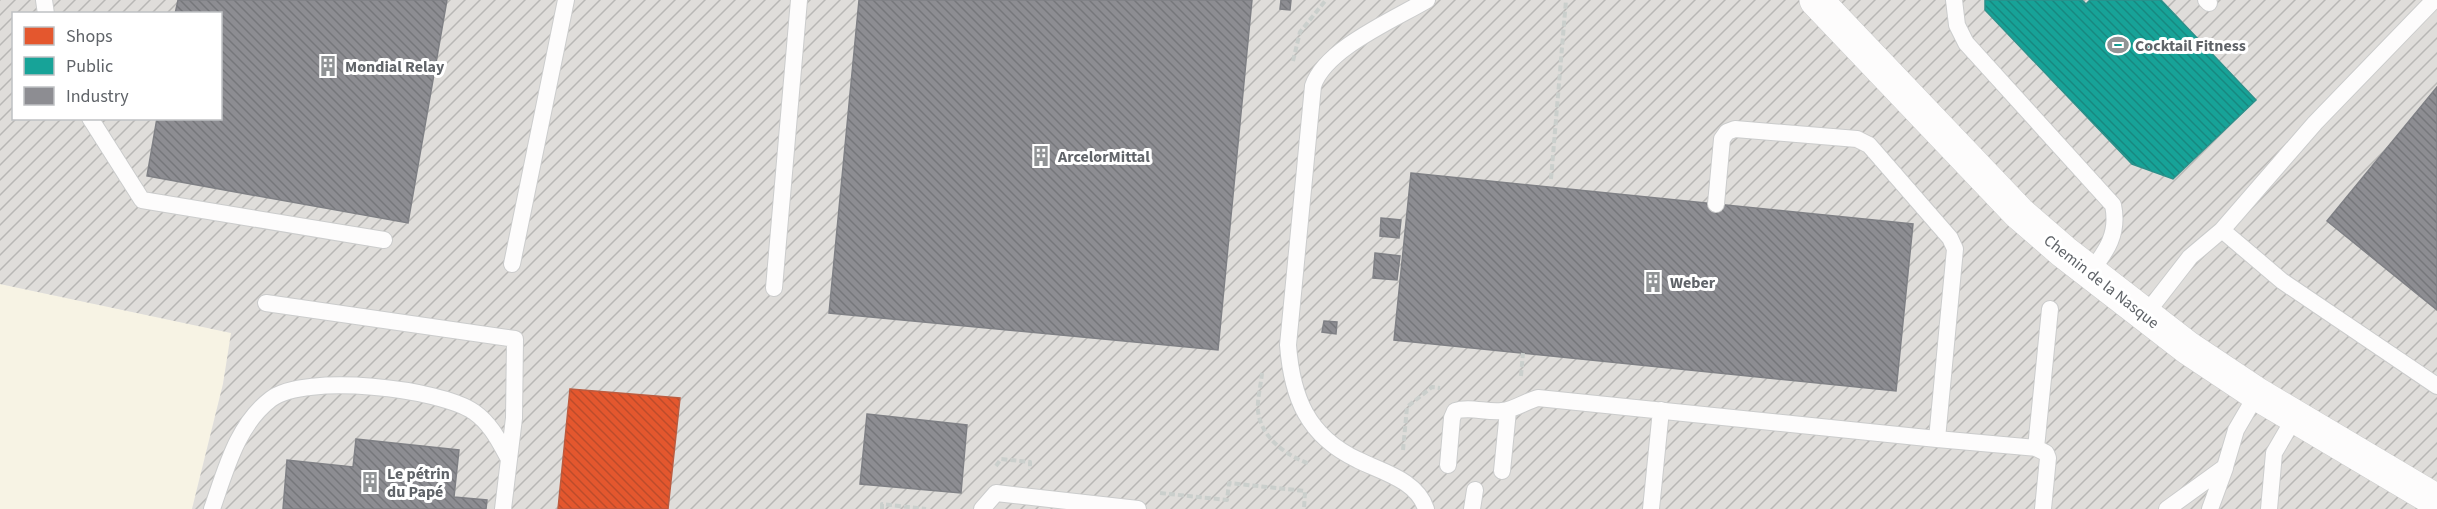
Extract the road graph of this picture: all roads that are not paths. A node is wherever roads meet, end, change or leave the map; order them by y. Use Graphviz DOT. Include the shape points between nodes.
graph roads {
  1 [pos="566,0"];
  2 [pos="799,0"];
  3 [pos="1427,0"];
  4 [pos="1816,0"];
  5 [pos="1954,0"];
  6 [pos="2434,0"];
  7 [pos="91,120"];
  8 [pos="1716,204"];
  9 [pos="2222,230"];
  10 [pos="384,240"];
  11 [pos="512,264"];
  12 [pos="2090,273"];
  13 [pos="774,288"];
  14 [pos="266,303"];
  15 [pos="2050,309"];
  16 [pos="2145,315"];
  17 [pos="2437,386"];
  18 [pos="2257,394"];
  19 [pos="1661,410"];
  20 [pos="1508,411"];
  21 [pos="2295,417"];
  22 [pos="1937,439"];
  23 [pos="2036,448"];
  24 [pos="509,459"];
  25 [pos="1448,465"];
  26 [pos="2225,467"];
  27 [pos="1502,471"];
  28 [pos="1474,490"];
  29 [pos="2437,501"];
  30 [pos="212,509"];
  31 [pos="503,509"];
  32 [pos="982,509"];
  33 [pos="1138,509"];
  34 [pos="1426,509"];
  35 [pos="1472,509"];
  36 [pos="1651,509"];
  37 [pos="2043,509"];
  38 [pos="2167,509"];
  39 [pos="2210,509"];
  40 [pos="2269,509"];
  1 -- 11 [label="lane"];
  2 -- 13 [label="lane"];
  3 -- 34 [label="lane" via="1344,48 1316,76 1288,345 1293,384 1311,423 1355,459 1400,479 1418,493"];
  4 -- 12 [label="street, Chemin de la Nasque" via="2019,213"];
  5 -- 12 [label="lane" via="1956,25 1966,43 2113,205 2115,229 2107,250"];
  6 -- 9 [label="lane" via="2315,123"];
  7 -- 10 [label="lane" via="142,200"];
  8 -- 22 [label="lane" via="1722,139 1727,132 1735,129 1857,139 1869,145 1956,249"];
  9 -- 16 [label="lane" via="2190,257"];
  9 -- 17 [label="lane" via="2282,280"];
  12 -- 16 [label="street, Chemin de la Nasque"];
  14 -- 24 [label="lane" via="515,339"];
  15 -- 23 [label="lane"];
  16 -- 18 [label="street, Chemin de la Nasque"];
  18 -- 21 [label="street, Chemin de la Nasque"];
  18 -- 26 [label="lane" via="2236,430"];
  19 -- 20 [label="lane" via="1538,398"];
  19 -- 22 [label="lane"];
  19 -- 36 [label="lane"];
  20 -- 25 [label="lane" via="1455,411"];
  20 -- 27 [label="lane"];
  21 -- 29 [label="street, Chemin de la Nasque"];
  21 -- 40 [label="lane" via="2274,453"];
  22 -- 23 [label="lane"];
  23 -- 37 [label="lane" via="2048,458"];
  24 -- 30 [label="lane" via="493,428 473,411 447,399 374,387 294,388 256,411 231,453"];
  24 -- 31 [label="lane"];
  26 -- 38 [label="lane"];
  26 -- 39 [label="lane"];
  28 -- 35 [label="lane"];
  32 -- 33 [label="lane" via="996,494"];
}
